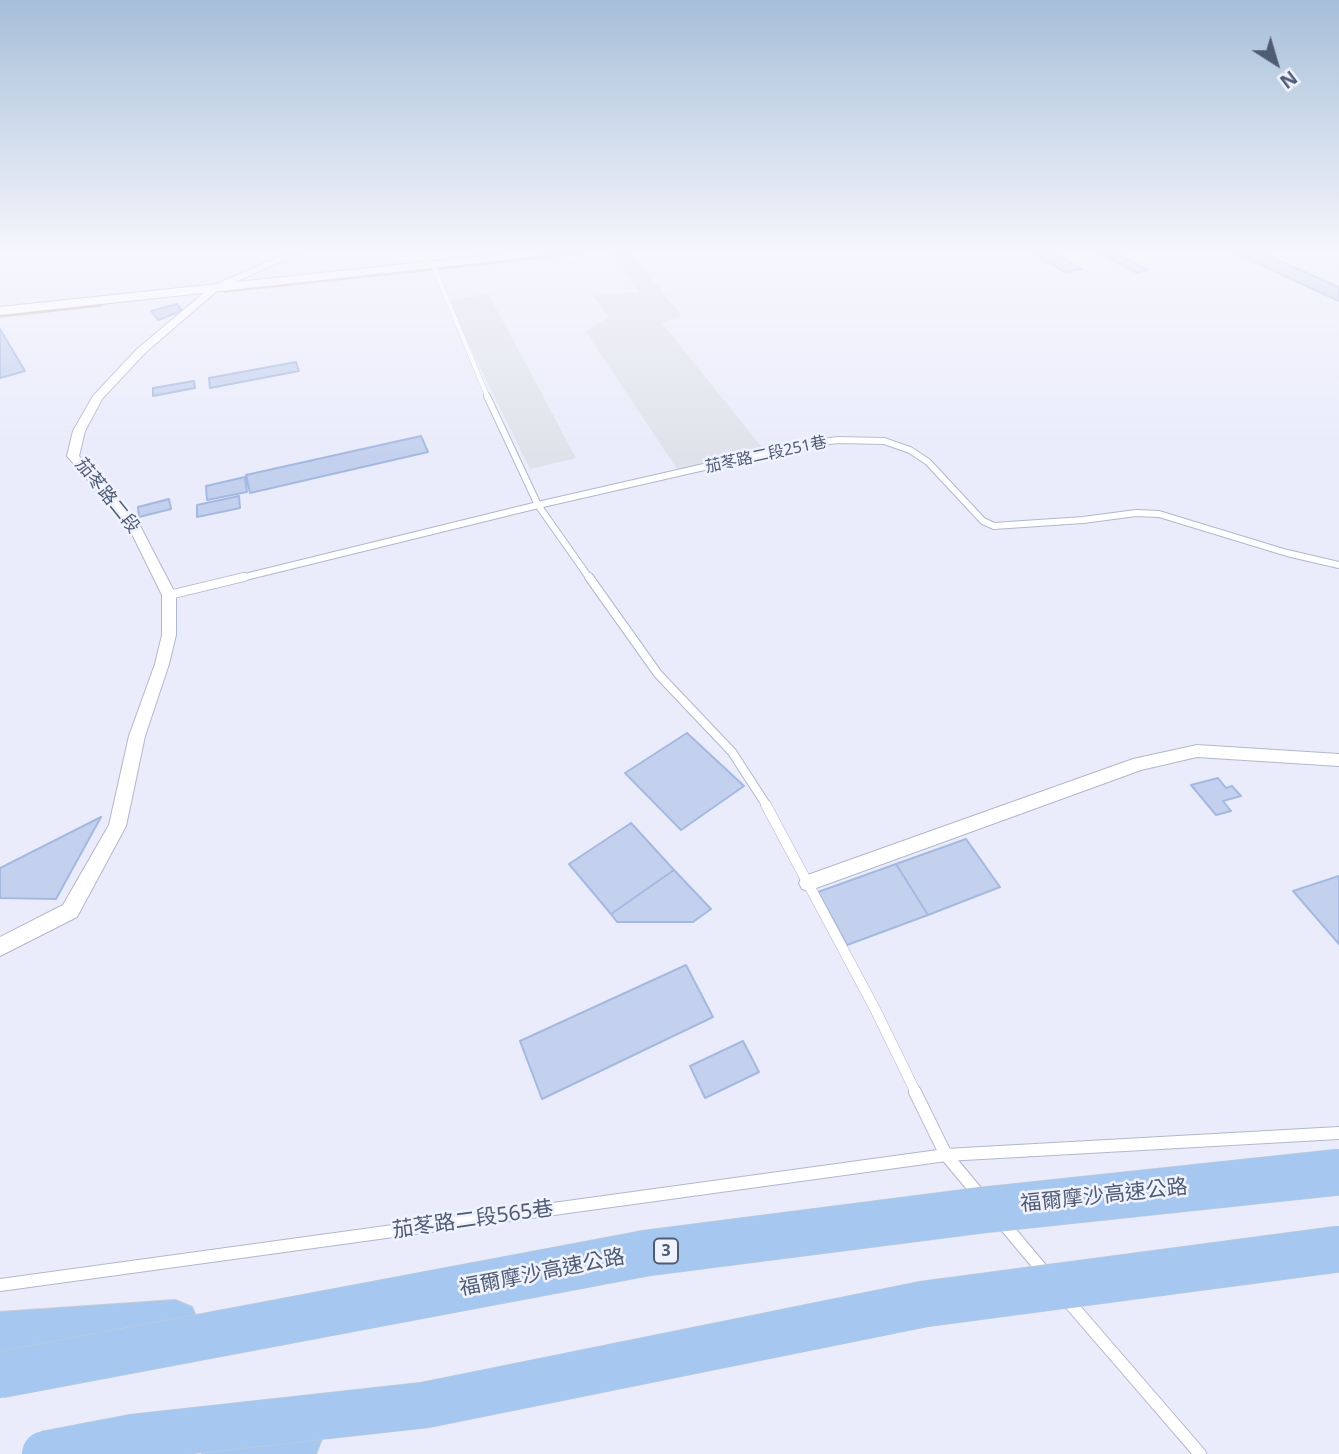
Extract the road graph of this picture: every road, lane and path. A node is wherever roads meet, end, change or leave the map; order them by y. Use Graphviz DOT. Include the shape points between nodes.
graph roads {
  1 [pos="176,321"];
  2 [pos="456,321"];
  3 [pos="538,505"];
  4 [pos="1339,565"];
  5 [pos="169,595"];
  6 [pos="1339,761"];
  7 [pos="808,883"];
  8 [pos="0,947"];
  9 [pos="1339,1133"];
  10 [pos="946,1155"];
  11 [pos="1339,1172"];
  12 [pos="1339,1249"];
  13 [pos="0,1285"];
  14 [pos="343,1311"];
  15 [pos="0,1336"];
  16 [pos="0,1375"];
  17 [pos="425,1405"];
  18 [pos="45,1454"];
  19 [pos="227,1454"];
  20 [pos="1200,1454"];
  1 -- 5 [label="street, 茄苳路二段" via="97,398 79,431 73,456 133,523"];
  2 -- 3 [label="lane"];
  3 -- 4 [label="lane, 茄苳路二段251巷" via="809,443 884,441 928,462 983,521 994,526 1159,514"];
  3 -- 5 [label="lane, 茄苳路二段251巷"];
  3 -- 7 [label="lane" via="658,674 732,752"];
  5 -- 8 [label="street, 茄苳路二段" via="167,644 137,736 117,826 70,911"];
  6 -- 7 [label="street" via="1197,751 1139,764"];
  7 -- 10 [label="lane"];
  9 -- 10 [label="lane, 茄苳路二段565巷"];
  10 -- 13 [label="lane, 茄苳路二段565巷"];
  10 -- 20 [label="lane"];
  11 -- 14 [label="highway, 福爾摩沙高速公路 / 3, bridge" via="983,1210 647,1253"];
  12 -- 17 [label="highway, bridge" via="924,1304"];
  14 -- 15 [label="highway, bridge"];
  14 -- 16 [label="highway, 福爾摩沙高速公路 / 3, bridge"];
  17 -- 18 [label="highway, bridge" via="134,1437"];
  17 -- 19 [label="highway, bridge"];
}
